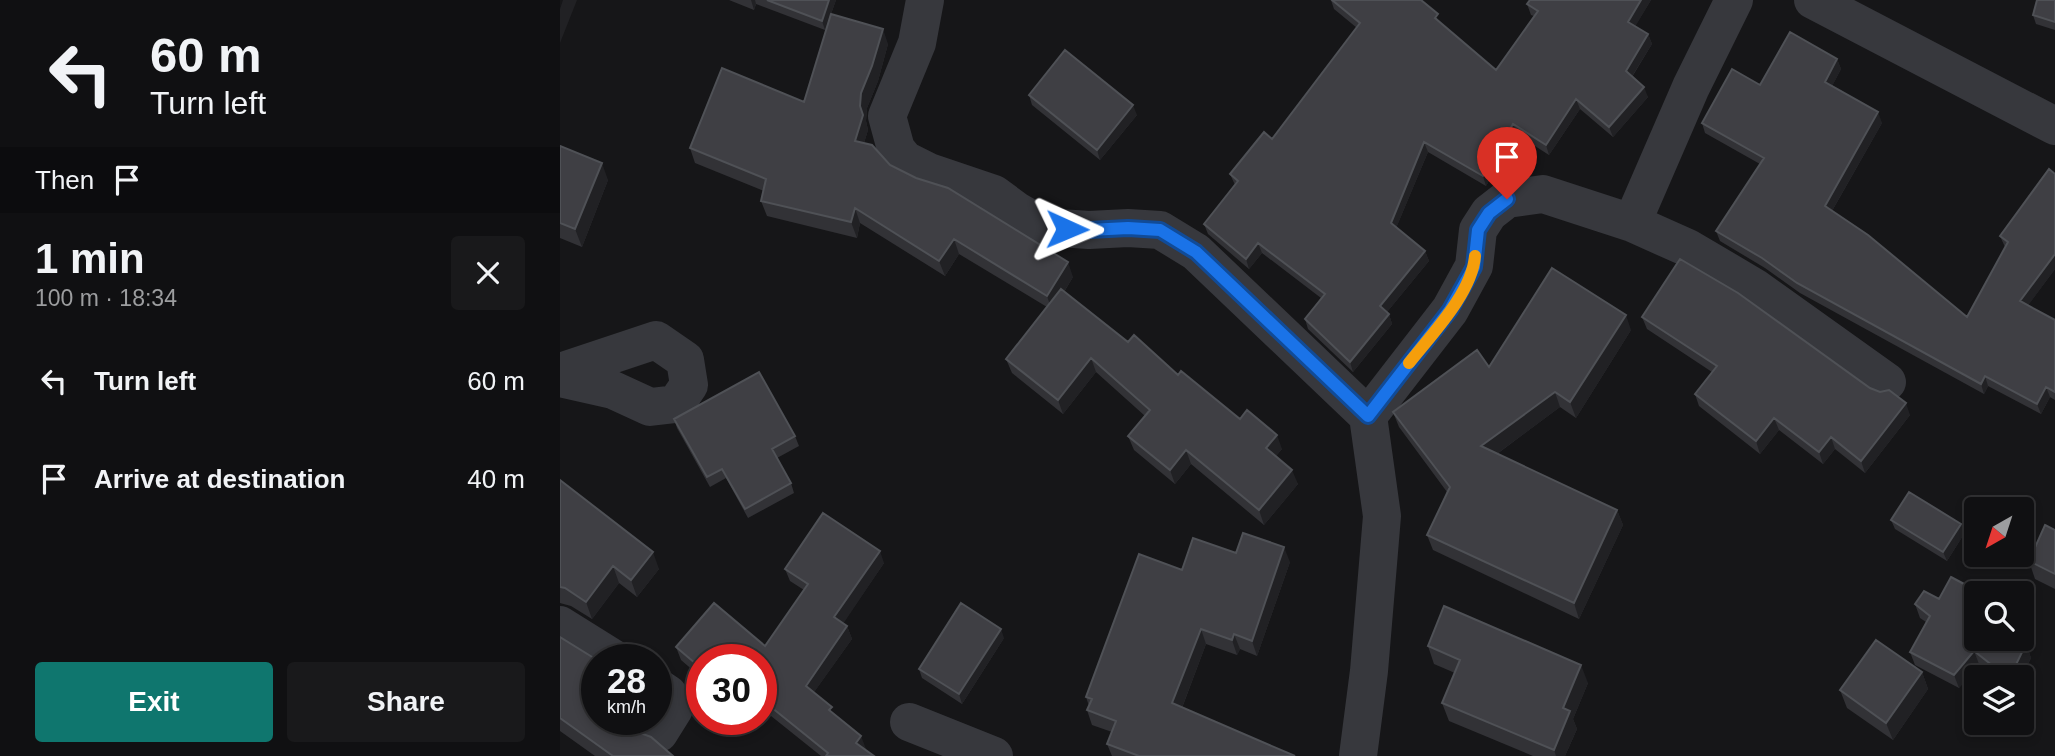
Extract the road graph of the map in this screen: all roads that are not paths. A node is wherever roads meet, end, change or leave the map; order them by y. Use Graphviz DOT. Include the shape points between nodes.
graph roads {
  1 [pos="925,0"];
  2 [pos="1734,0"];
  3 [pos="1813,0"];
  4 [pos="2055,126"];
  5 [pos="1632,223"];
  6 [pos="560,372"];
  7 [pos="560,378"];
  8 [pos="1887,382"];
  9 [pos="1368,416"];
  10 [pos="560,625"];
  11 [pos="590,644"];
  12 [pos="909,722"];
  13 [pos="994,756"];
  14 [pos="1358,756"];
  1 -- 9 [label="street" via="917,43 887,116 896,149 905,160 994,194 1045,227 1160,230 1196,252"];
  2 -- 5 [label="street"];
  3 -- 4 [label="street"];
  5 -- 8 [label="street" via="1688,248 1754,288"];
  5 -- 9 [label="street" via="1543,194 1507,199 1489,213 1478,230 1474,267 1450,310"];
  6 -- 7 [label="street" via="656,340 685,360 689,385 676,404 650,407 613,390"];
  9 -- 14 [label="street" via="1382,516"];
  10 -- 11 [label="street"];
  12 -- 13 [label="street"];
}
